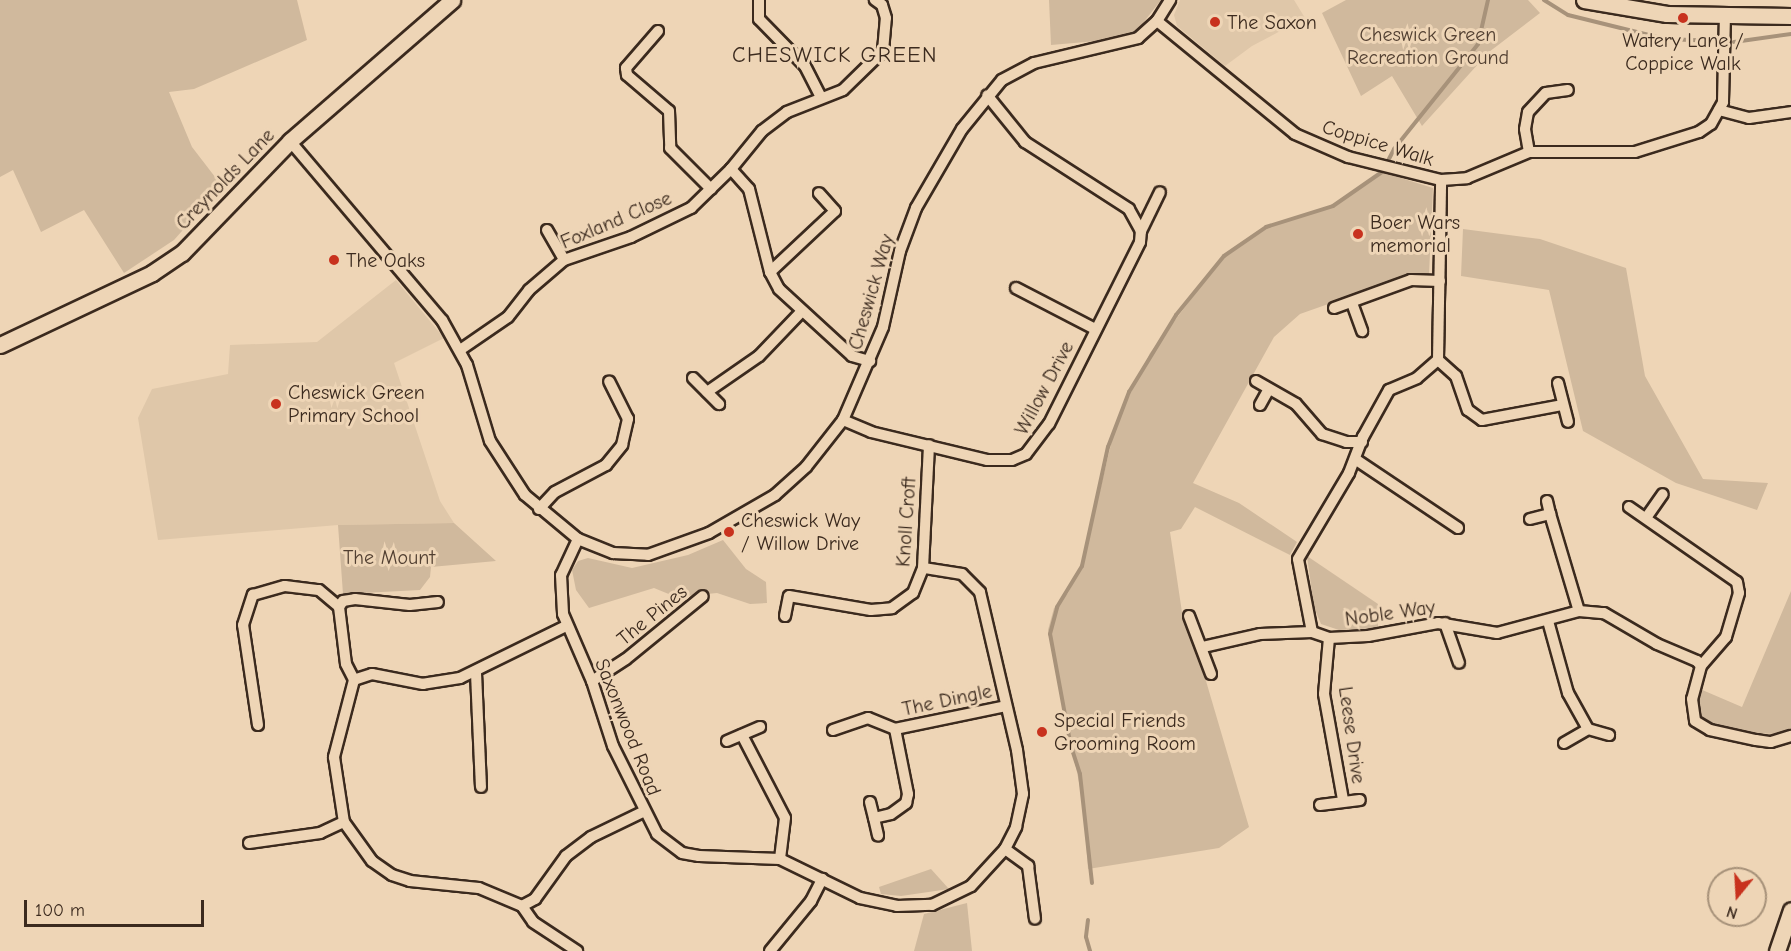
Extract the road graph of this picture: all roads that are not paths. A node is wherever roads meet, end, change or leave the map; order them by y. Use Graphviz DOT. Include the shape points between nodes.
graph roads {
  1 [pos="452,0"];
  2 [pos="759,0"];
  3 [pos="875,0"];
  4 [pos="1170,0"];
  5 [pos="1584,0"];
  6 [pos="1725,13"];
  7 [pos="1791,16"];
  8 [pos="1157,21"];
  9 [pos="658,31"];
  10 [pos="1568,90"];
  11 [pos="987,95"];
  12 [pos="821,98"];
  13 [pos="1719,110"];
  14 [pos="1791,112"];
  15 [pos="290,141"];
  16 [pos="1529,152"];
  17 [pos="731,169"];
  18 [pos="1441,180"];
  19 [pos="711,189"];
  20 [pos="1160,192"];
  21 [pos="819,193"];
  22 [pos="547,230"];
  23 [pos="1141,231"];
  24 [pos="564,260"];
  25 [pos="770,272"];
  26 [pos="1440,281"];
  27 [pos="1016,288"];
  28 [pos="1352,303"];
  29 [pos="1334,308"];
  30 [pos="802,311"];
  31 [pos="1095,329"];
  32 [pos="1362,331"];
  33 [pos="0,345"];
  34 [pos="460,350"];
  35 [pos="1438,360"];
  36 [pos="870,361"];
  37 [pos="693,378"];
  38 [pos="609,381"];
  39 [pos="1257,381"];
  40 [pos="1558,383"];
  41 [pos="1269,389"];
  42 [pos="707,392"];
  43 [pos="719,404"];
  44 [pos="1260,405"];
  45 [pos="1562,405"];
  46 [pos="843,420"];
  47 [pos="1568,422"];
  48 [pos="1362,442"];
  49 [pos="929,445"];
  50 [pos="1355,459"];
  51 [pos="1662,494"];
  52 [pos="1547,501"];
  53 [pos="1629,507"];
  54 [pos="539,509"];
  55 [pos="1550,513"];
  56 [pos="1646,518"];
  57 [pos="1530,519"];
  58 [pos="1458,528"];
  59 [pos="578,539"];
  60 [pos="923,568"];
  61 [pos="703,596"];
  62 [pos="438,602"];
  63 [pos="339,607"];
  64 [pos="1579,611"];
  65 [pos="785,616"];
  66 [pos="1189,616"];
  67 [pos="1548,621"];
  68 [pos="1445,623"];
  69 [pos="566,626"];
  70 [pos="1312,632"];
  71 [pos="1329,638"];
  72 [pos="1203,647"];
  73 [pos="1459,663"];
  74 [pos="1701,666"];
  75 [pos="476,673"];
  76 [pos="1211,674"];
  77 [pos="354,680"];
  78 [pos="592,681"];
  79 [pos="1006,706"];
  80 [pos="258,725"];
  81 [pos="760,727"];
  82 [pos="895,729"];
  83 [pos="1588,729"];
  84 [pos="833,730"];
  85 [pos="742,735"];
  86 [pos="1609,735"];
  87 [pos="1791,736"];
  88 [pos="727,741"];
  89 [pos="1564,743"];
  90 [pos="481,787"];
  91 [pos="1343,800"];
  92 [pos="1360,800"];
  93 [pos="870,802"];
  94 [pos="1320,804"];
  95 [pos="643,812"];
  96 [pos="874,818"];
  97 [pos="344,822"];
  98 [pos="878,836"];
  99 [pos="249,843"];
  100 [pos="1005,849"];
  101 [pos="780,860"];
  102 [pos="822,879"];
  103 [pos="522,906"];
  104 [pos="1791,910"];
  105 [pos="1035,919"];
  106 [pos="577,951"];
  107 [pos="770,951"];
  108 [pos="1777,951"];
  1 -- 15 [label="street, Creynolds Lane"];
  2 -- 12 [label="street" via="759,20 805,66"];
  3 -- 12 [label="street, Foxland Close" via="882,5 886,18 883,51 843,90"];
  4 -- 8 [label="street, Cheswick Way"];
  5 -- 6 [label="street" via="1667,14"];
  6 -- 7 [label="street"];
  6 -- 13 [label="street"];
  8 -- 11 [label="street, Cheswick Way" via="1128,43 1059,55 1018,69"];
  8 -- 18 [label="street, Coppice Walk" via="1295,134 1348,157"];
  9 -- 19 [label="street" via="626,68 627,75 669,111 670,148"];
  10 -- 16 [label="street" via="1546,93 1528,112 1525,129"];
  11 -- 23 [label="street" via="1025,142 1129,210"];
  11 -- 36 [label="street, Cheswick Way" via="948,150 916,208"];
  12 -- 17 [label="street, Foxland Close" via="787,112 762,131"];
  13 -- 14 [label="street" via="1749,118"];
  13 -- 16 [label="street, Coppice Walk" via="1712,124 1700,132 1635,152"];
  15 -- 33 [label="street, Creynolds Lane" via="182,253 152,273"];
  15 -- 34 [label="street, Cheswick Way" via="442,320"];
  16 -- 18 [label="street, Coppice Walk" via="1467,178"];
  17 -- 19 [label="street, Foxland Close"];
  17 -- 25 [label="street" via="749,189"];
  18 -- 26 [label="street"];
  19 -- 24 [label="street, Foxland Close" via="691,208 665,222"];
  20 -- 23 [label="street, Willow Drive"];
  21 -- 25 [label="street" via="835,211"];
  22 -- 24 [label="street"];
  23 -- 31 [label="street, Willow Drive" via="1140,242"];
  24 -- 34 [label="street, Foxland Close" via="529,290 508,317"];
  25 -- 30 [label="street" via="779,289"];
  26 -- 28 [label="street" via="1411,280"];
  26 -- 35 [label="street"];
  27 -- 31 [label="street"];
  28 -- 29 [label="street"];
  28 -- 32 [label="street"];
  30 -- 36 [label="street" via="852,356"];
  30 -- 42 [label="street" via="759,356"];
  31 -- 49 [label="street, Willow Drive" via="1045,432 1030,451 999,461"];
  34 -- 54 [label="street, Cheswick Way" via="490,441 513,481"];
  35 -- 45 [label="street" via="1456,376 1468,410 1482,420"];
  35 -- 48 [label="street" via="1416,378 1389,390"];
  36 -- 46 [label="street, Cheswick Way"];
  37 -- 42 [label="street"];
  38 -- 54 [label="street" via="628,419 622,445 606,465 555,492"];
  39 -- 41 [label="street"];
  40 -- 45 [label="street"];
  41 -- 44 [label="street"];
  41 -- 48 [label="street" via="1296,404 1322,434 1346,442"];
  42 -- 43 [label="street"];
  45 -- 47 [label="street"];
  46 -- 49 [label="street, Willow Drive" via="871,432"];
  46 -- 59 [label="street, Cheswick Way" via="806,466 775,495 709,532 648,555 614,553"];
  48 -- 50 [label="street"];
  49 -- 60 [label="street, Knoll Croft"];
  50 -- 58 [label="street"];
  50 -- 70 [label="street" via="1298,559"];
  51 -- 56 [label="street"];
  52 -- 55 [label="street"];
  53 -- 56 [label="street"];
  54 -- 59 [label="street, Cheswick Way"];
  55 -- 57 [label="street"];
  55 -- 64 [label="street"];
  56 -- 74 [label="street" via="1737,582 1739,593 1726,637"];
  59 -- 69 [label="street, Saxonwood Road" via="561,574"];
  60 -- 65 [label="street, Knoll Croft" via="913,593 892,608 870,610 789,596"];
  60 -- 79 [label="street, Saxonwood Road" via="962,574 980,592"];
  61 -- 78 [label="street, The Pines" via="626,659"];
  62 -- 63 [label="street" via="410,605 355,599 343,601"];
  63 -- 77 [label="street" via="346,664"];
  63 -- 80 [label="street" via="319,590 306,585 267,590 248,602 243,624"];
  64 -- 67 [label="street, Noble Way"];
  64 -- 74 [label="street, Noble Way" via="1604,613 1657,644 1684,653"];
  66 -- 72 [label="street"];
  67 -- 68 [label="street, Noble Way" via="1497,633"];
  67 -- 83 [label="street" via="1568,693"];
  68 -- 71 [label="street, Noble Way"];
  68 -- 73 [label="street"];
  69 -- 75 [label="street"];
  69 -- 78 [label="street, Saxonwood Road"];
  70 -- 71 [label="street, Noble Way"];
  70 -- 72 [label="street" via="1260,634"];
  71 -- 91 [label="street, Leese Drive" via="1324,694"];
  72 -- 76 [label="street"];
  74 -- 87 [label="street" via="1691,711 1695,721 1710,730 1756,740 1771,742"];
  75 -- 77 [label="street" via="423,684 372,674"];
  75 -- 90 [label="street"];
  77 -- 97 [label="street" via="334,757"];
  78 -- 95 [label="street, Saxonwood Road" via="613,746"];
  79 -- 82 [label="street, The Dingle"];
  79 -- 100 [label="street, Saxonwood Road" via="1023,794 1016,827"];
  81 -- 85 [label="street"];
  82 -- 84 [label="street, The Dingle" via="868,718"];
  82 -- 96 [label="street, The Dingle" via="908,794 906,803 891,814"];
  83 -- 86 [label="street"];
  83 -- 89 [label="street"];
  85 -- 88 [label="street"];
  85 -- 101 [label="street" via="785,818"];
  91 -- 92 [label="street"];
  91 -- 94 [label="street"];
  93 -- 96 [label="street"];
  95 -- 101 [label="street, Saxonwood Road" via="657,834 682,853"];
  95 -- 103 [label="street" via="591,837 566,856 535,899"];
  96 -- 98 [label="street"];
  97 -- 99 [label="street" via="320,833"];
  97 -- 103 [label="street" via="372,861 392,875 410,881 479,888"];
  100 -- 102 [label="street, Saxonwood Road" via="971,886 932,904 878,904"];
  100 -- 105 [label="street" via="1028,866"];
  101 -- 102 [label="street, Saxonwood Road"];
  102 -- 107 [label="street" via="811,901"];
  103 -- 106 [label="street" via="533,922"];
  104 -- 108 [label="street"];
}
